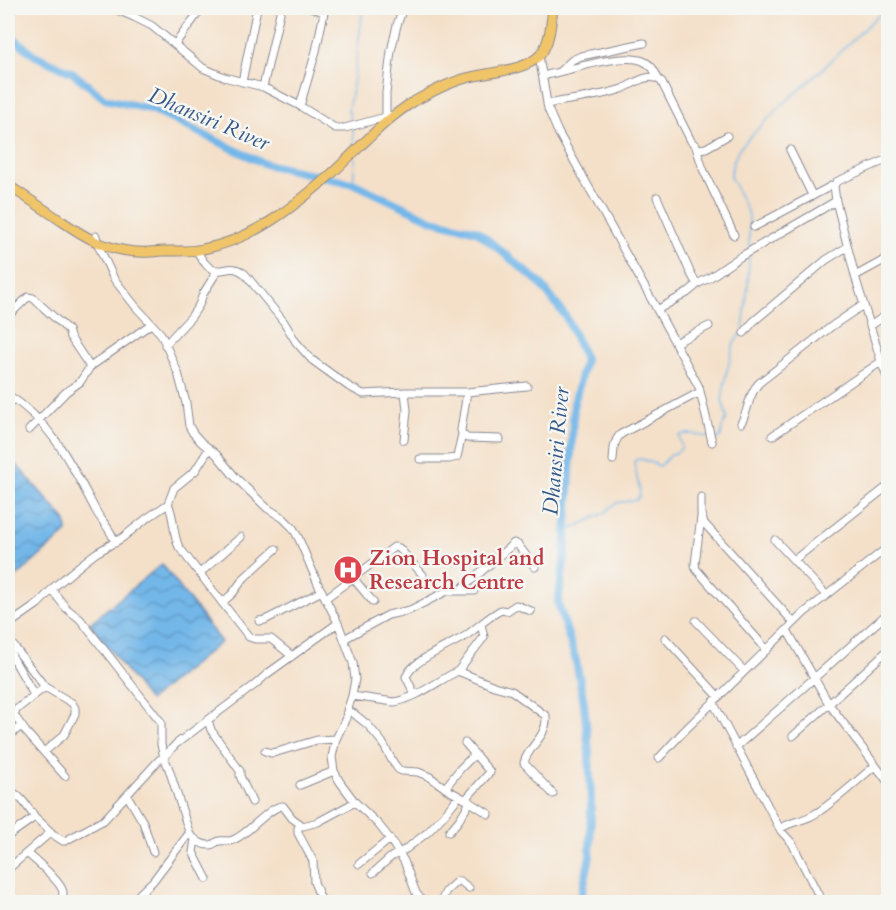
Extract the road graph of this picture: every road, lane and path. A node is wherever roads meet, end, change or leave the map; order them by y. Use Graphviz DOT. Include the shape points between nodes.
graph roads {
  1 [pos="113,8"];
  2 [pos="136,8"];
  3 [pos="202,8"];
  4 [pos="257,8"];
  5 [pos="281,8"];
  6 [pos="312,8"];
  7 [pos="403,8"];
  8 [pos="553,8"];
  9 [pos="324,10"];
  10 [pos="131,15"];
  11 [pos="644,43"];
  12 [pos="175,44"];
  13 [pos="539,56"];
  14 [pos="559,72"];
  15 [pos="543,76"];
  16 [pos="658,78"];
  17 [pos="242,82"];
  18 [pos="263,87"];
  19 [pos="547,104"];
  20 [pos="300,106"];
  21 [pos="390,116"];
  22 [pos="727,136"];
  23 [pos="696,147"];
  24 [pos="790,150"];
  25 [pos="888,159"];
  26 [pos="8,180"];
  27 [pos="835,184"];
  28 [pos="8,185"];
  29 [pos="812,195"];
  30 [pos="657,197"];
  31 [pos="837,201"];
  32 [pos="754,227"];
  33 [pos="734,235"];
  34 [pos="97,239"];
  35 [pos="847,247"];
  36 [pos="196,250"];
  37 [pos="888,258"];
  38 [pos="218,270"];
  39 [pos="855,276"];
  40 [pos="699,283"];
  41 [pos="863,304"];
  42 [pos="657,310"];
  43 [pos="888,314"];
  44 [pos="8,316"];
  45 [pos="151,324"];
  46 [pos="709,326"];
  47 [pos="870,326"];
  48 [pos="744,333"];
  49 [pos="675,343"];
  50 [pos="165,345"];
  51 [pos="888,357"];
  52 [pos="881,362"];
  53 [pos="90,367"];
  54 [pos="888,380"];
  55 [pos="527,386"];
  56 [pos="405,392"];
  57 [pos="467,392"];
  58 [pos="700,392"];
  59 [pos="8,395"];
  60 [pos="38,420"];
  61 [pos="741,423"];
  62 [pos="29,430"];
  63 [pos="462,434"];
  64 [pos="772,436"];
  65 [pos="500,439"];
  66 [pos="404,440"];
  67 [pos="712,442"];
  68 [pos="209,449"];
  69 [pos="420,459"];
  70 [pos="613,460"];
  71 [pos="888,486"];
  72 [pos="701,497"];
  73 [pos="168,504"];
  74 [pos="701,517"];
  75 [pos="241,537"];
  76 [pos="775,540"];
  77 [pos="115,543"];
  78 [pos="888,547"];
  79 [pos="276,549"];
  80 [pos="794,560"];
  81 [pos="535,567"];
  82 [pos="200,573"];
  83 [pos="423,574"];
  84 [pos="353,578"];
  85 [pos="52,590"];
  86 [pos="460,590"];
  87 [pos="322,591"];
  88 [pos="474,591"];
  89 [pos="826,595"];
  90 [pos="326,598"];
  91 [pos="373,602"];
  92 [pos="222,603"];
  93 [pos="531,611"];
  94 [pos="888,613"];
  95 [pos="259,621"];
  96 [pos="696,621"];
  97 [pos="338,623"];
  98 [pos="794,623"];
  99 [pos="481,624"];
  100 [pos="8,625"];
  101 [pos="787,630"];
  102 [pos="665,638"];
  103 [pos="8,639"];
  104 [pos="344,639"];
  105 [pos="8,649"];
  106 [pos="767,650"];
  107 [pos="888,650"];
  108 [pos="292,656"];
  109 [pos="458,671"];
  110 [pos="744,672"];
  111 [pos="814,679"];
  112 [pos="45,687"];
  113 [pos="415,694"];
  114 [pos="34,695"];
  115 [pos="352,696"];
  116 [pos="716,699"];
  117 [pos="829,704"];
  118 [pos="346,711"];
  119 [pos="208,720"];
  120 [pos="21,726"];
  121 [pos="8,736"];
  122 [pos="793,736"];
  123 [pos="336,739"];
  124 [pos="465,743"];
  125 [pos="736,747"];
  126 [pos="265,751"];
  127 [pos="44,752"];
  128 [pos="475,754"];
  129 [pos="164,757"];
  130 [pos="659,758"];
  131 [pos="875,765"];
  132 [pos="334,771"];
  133 [pos="65,776"];
  134 [pos="888,781"];
  135 [pos="300,784"];
  136 [pos="445,788"];
  137 [pos="8,790"];
  138 [pos="553,794"];
  139 [pos="128,795"];
  140 [pos="465,799"];
  141 [pos="252,802"];
  142 [pos="355,802"];
  143 [pos="489,814"];
  144 [pos="35,817"];
  145 [pos="300,825"];
  146 [pos="780,829"];
  147 [pos="51,832"];
  148 [pos="449,832"];
  149 [pos="8,836"];
  150 [pos="192,837"];
  151 [pos="390,839"];
  152 [pos="153,852"];
  153 [pos="399,852"];
  154 [pos="27,853"];
  155 [pos="359,864"];
  156 [pos="8,869"];
  157 [pos="374,873"];
  158 [pos="207,879"];
  159 [pos="469,888"];
  160 [pos="60,902"];
  161 [pos="421,902"];
  162 [pos="130,903"];
  163 [pos="322,903"];
  164 [pos="441,903"];
  165 [pos="822,903"];
  1 -- 10 [label="street"];
  2 -- 10 [label="street"];
  3 -- 12 [label="street"];
  4 -- 17 [label="street"];
  5 -- 18 [label="street"];
  6 -- 9 [label="street"];
  7 -- 21 [label="street" via="391,51 386,93"];
  8 -- 13 [label="main road" via="546,44"];
  9 -- 20 [label="street"];
  10 -- 12 [label="street"];
  11 -- 14 [label="street" via="581,56"];
  12 -- 17 [label="street" via="202,68"];
  13 -- 15 [label="street"];
  13 -- 21 [label="main road" via="526,65 455,81"];
  14 -- 15 [label="street"];
  14 -- 16 [label="street" via="625,58 648,64"];
  15 -- 19 [label="street"];
  16 -- 19 [label="street" via="650,77 612,92"];
  16 -- 23 [label="street"];
  17 -- 18 [label="street"];
  18 -- 20 [label="street"];
  19 -- 42 [label="street" via="558,132"];
  20 -- 21 [label="street" via="335,128"];
  21 -- 36 [label="main road" via="333,172 277,217 236,239"];
  22 -- 23 [label="street" via="703,149"];
  23 -- 33 [label="street"];
  24 -- 29 [label="street"];
  25 -- 27 [label="street"];
  26 -- 34 [label="main road"];
  27 -- 29 [label="street"];
  27 -- 31 [label="street"];
  28 -- 34 [label="main road"];
  29 -- 32 [label="street"];
  30 -- 40 [label="street" via="690,273"];
  31 -- 35 [label="street"];
  31 -- 40 [label="street"];
  34 -- 36 [label="main road" via="159,251"];
  34 -- 45 [label="street" via="114,279"];
  35 -- 39 [label="street"];
  35 -- 48 [label="street" via="826,260"];
  36 -- 38 [label="street" via="208,267"];
  37 -- 39 [label="street"];
  38 -- 50 [label="street" via="192,317"];
  38 -- 56 [label="street" via="239,269 245,274 303,351 348,386 368,395"];
  39 -- 41 [label="street"];
  40 -- 42 [label="street"];
  41 -- 47 [label="street"];
  41 -- 61 [label="street" via="759,383"];
  42 -- 49 [label="street"];
  43 -- 47 [label="street"];
  44 -- 53 [label="street" via="28,297 33,298 68,330"];
  45 -- 50 [label="street"];
  45 -- 53 [label="street"];
  46 -- 49 [label="street"];
  47 -- 52 [label="street"];
  49 -- 58 [label="street"];
  50 -- 68 [label="street" via="178,373 189,426"];
  51 -- 52 [label="street"];
  52 -- 54 [label="street"];
  52 -- 64 [label="street"];
  53 -- 60 [label="street" via="80,382"];
  55 -- 57 [label="street"];
  56 -- 57 [label="street"];
  56 -- 66 [label="street"];
  57 -- 63 [label="street"];
  58 -- 67 [label="street"];
  58 -- 70 [label="street" via="617,437"];
  59 -- 60 [label="street"];
  60 -- 62 [label="street"];
  60 -- 77 [label="street" via="70,462"];
  63 -- 65 [label="street" via="467,438"];
  63 -- 69 [label="street" via="457,457"];
  68 -- 73 [label="street" via="195,471 174,488"];
  68 -- 87 [label="street" via="267,508 293,528"];
  71 -- 80 [label="street"];
  72 -- 74 [label="street"];
  73 -- 77 [label="street"];
  73 -- 82 [label="street" via="175,539"];
  74 -- 98 [label="street"];
  74 -- 106 [label="street" via="696,569"];
  75 -- 82 [label="street"];
  76 -- 80 [label="street"];
  77 -- 85 [label="street" via="83,563"];
  78 -- 89 [label="street"];
  79 -- 92 [label="street"];
  80 -- 89 [label="street"];
  81 -- 86 [label="street" via="514,543"];
  82 -- 92 [label="street"];
  83 -- 84 [label="street" via="394,547"];
  84 -- 90 [label="street"];
  84 -- 91 [label="street"];
  85 -- 100 [label="street"];
  85 -- 129 [label="street" via="80,619 159,719"];
  86 -- 88 [label="street"];
  86 -- 104 [label="street" via="447,591 410,610 388,615"];
  87 -- 90 [label="street"];
  87 -- 95 [label="street"];
  89 -- 98 [label="street"];
  90 -- 97 [label="street"];
  92 -- 108 [label="street" via="249,637 271,639"];
  93 -- 99 [label="street" via="516,605"];
  94 -- 111 [label="street"];
  96 -- 110 [label="street"];
  97 -- 104 [label="street"];
  97 -- 108 [label="street"];
  98 -- 101 [label="street"];
  99 -- 109 [label="street" via="483,637"];
  99 -- 113 [label="street" via="408,672 406,679"];
  101 -- 106 [label="street"];
  101 -- 111 [label="street"];
  102 -- 116 [label="street"];
  103 -- 112 [label="street"];
  104 -- 115 [label="street" via="353,663"];
  105 -- 114 [label="street"];
  106 -- 110 [label="street"];
  107 -- 117 [label="street"];
  108 -- 119 [label="street"];
  109 -- 113 [label="street"];
  109 -- 138 [label="street" via="513,691 546,717 542,734 524,763"];
  110 -- 116 [label="street"];
  111 -- 117 [label="street"];
  111 -- 125 [label="street"];
  112 -- 114 [label="street"];
  112 -- 127 [label="street" via="72,703 76,711 64,735"];
  113 -- 115 [label="street" via="394,702"];
  114 -- 120 [label="street" via="14,713"];
  115 -- 118 [label="street"];
  116 -- 125 [label="street"];
  116 -- 130 [label="street"];
  117 -- 122 [label="street"];
  117 -- 131 [label="street"];
  118 -- 123 [label="street"];
  118 -- 136 [label="street" via="368,725 398,769 424,774"];
  119 -- 129 [label="street"];
  119 -- 141 [label="street" via="240,771"];
  120 -- 121 [label="street"];
  120 -- 127 [label="street"];
  123 -- 126 [label="street"];
  123 -- 132 [label="street"];
  124 -- 128 [label="street"];
  125 -- 146 [label="street"];
  127 -- 133 [label="street"];
  128 -- 136 [label="street"];
  128 -- 140 [label="street" via="490,772"];
  129 -- 139 [label="street"];
  129 -- 150 [label="street"];
  131 -- 134 [label="street"];
  131 -- 146 [label="street" via="821,810"];
  132 -- 135 [label="street"];
  132 -- 142 [label="street"];
  136 -- 140 [label="street"];
  137 -- 144 [label="street"];
  139 -- 147 [label="street" via="104,820 66,841"];
  139 -- 152 [label="street"];
  140 -- 143 [label="street"];
  140 -- 148 [label="street" via="459,820"];
  140 -- 153 [label="street" via="418,841"];
  142 -- 145 [label="street" via="318,822"];
  142 -- 151 [label="street"];
  144 -- 147 [label="street"];
  144 -- 149 [label="street"];
  145 -- 150 [label="street" via="280,805 232,841 208,845"];
  145 -- 163 [label="street" via="298,833 313,861 314,882"];
  146 -- 165 [label="street" via="792,843"];
  147 -- 154 [label="street"];
  150 -- 158 [label="street" via="195,856"];
  150 -- 162 [label="street" via="187,836 149,886"];
  151 -- 153 [label="street"];
  151 -- 155 [label="street"];
  153 -- 157 [label="street"];
  153 -- 161 [label="street"];
  154 -- 156 [label="street"];
  154 -- 160 [label="street" via="61,886"];
  159 -- 164 [label="street" via="457,881"];
}
